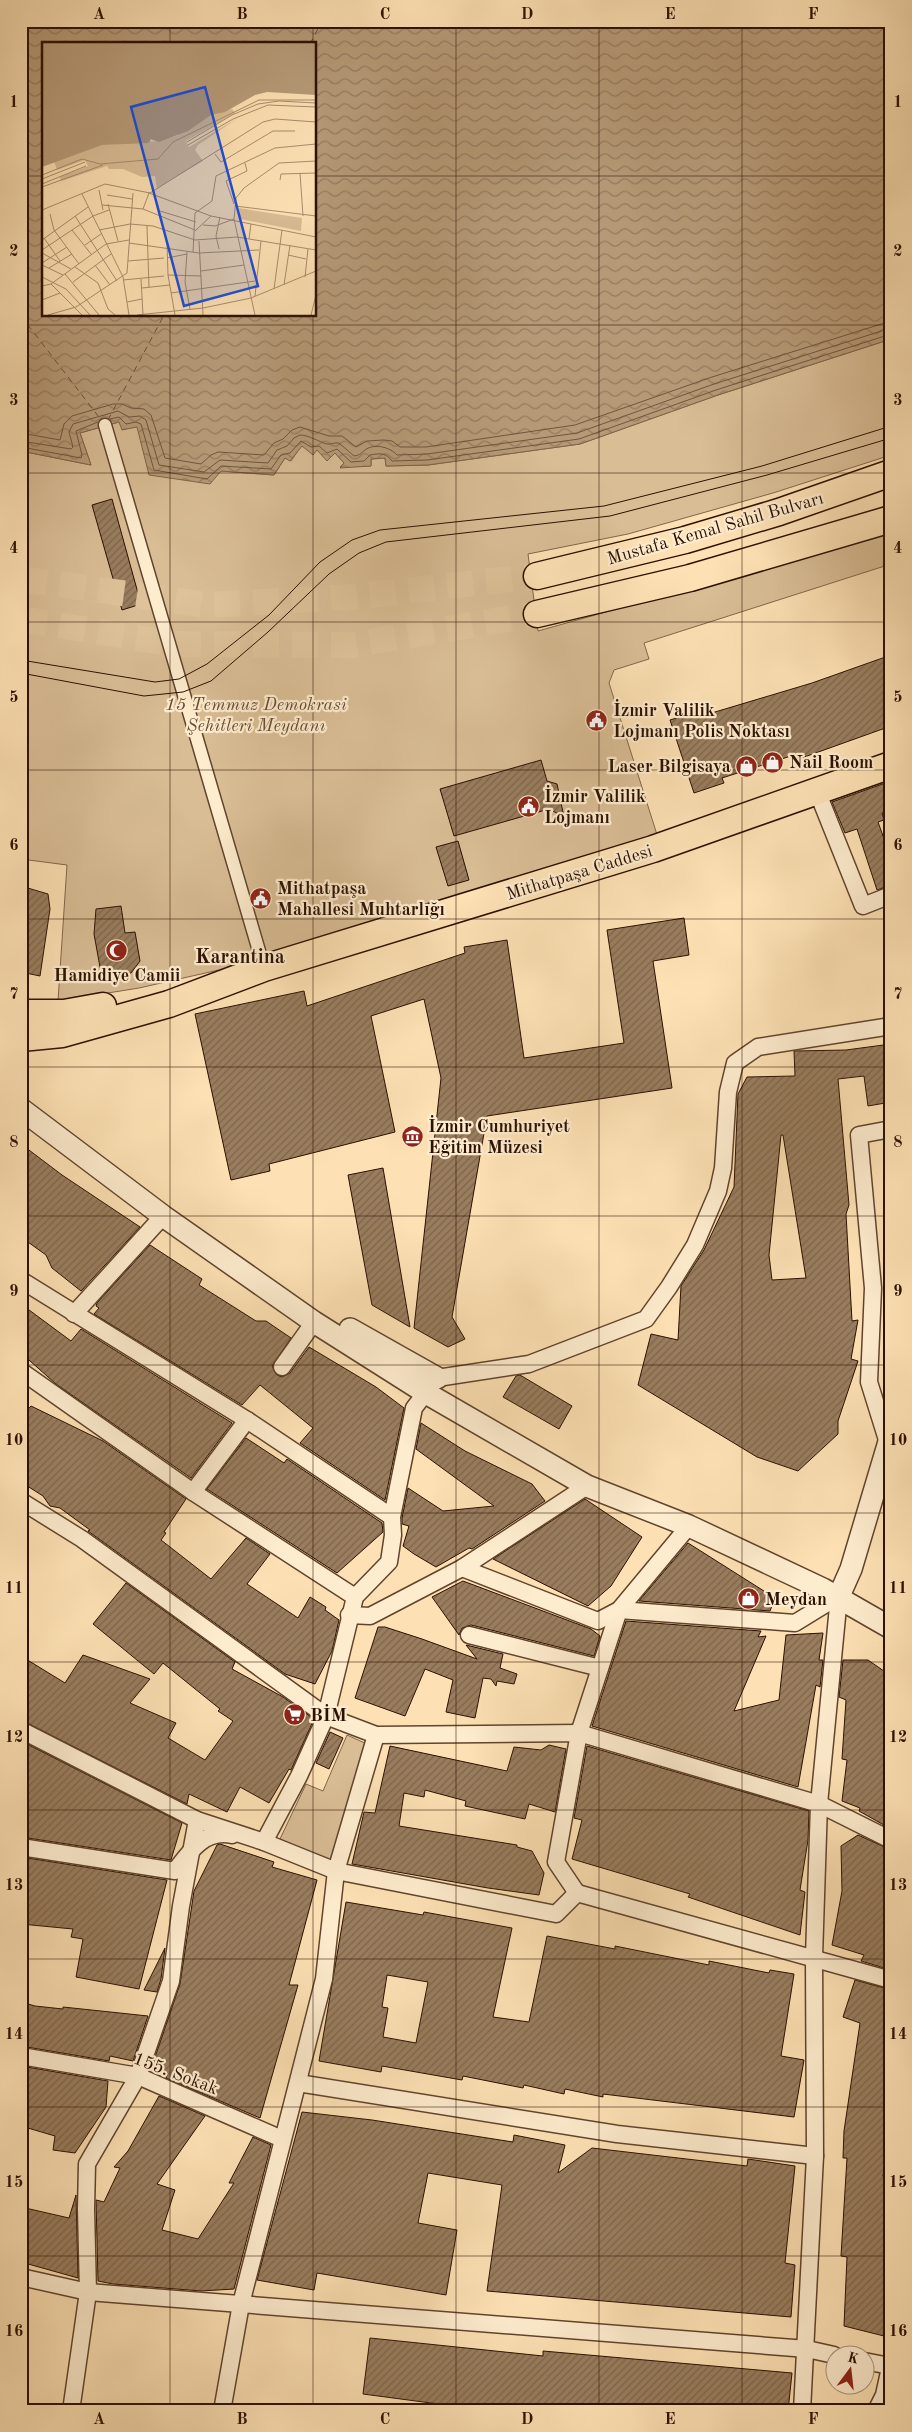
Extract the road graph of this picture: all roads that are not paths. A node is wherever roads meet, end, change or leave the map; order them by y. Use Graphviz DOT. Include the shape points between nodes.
graph roads {
  1 [pos="105,426"];
  2 [pos="891,473"];
  3 [pos="891,519"];
  4 [pos="538,576"];
  5 [pos="537,614"];
  6 [pos="891,765"];
  7 [pos="817,791"];
  8 [pos="891,894"];
  9 [pos="264,968"];
  10 [pos="21,1013"];
  11 [pos="891,1026"];
  12 [pos="21,1038"];
  13 [pos="21,1094"];
  14 [pos="21,1109"];
  15 [pos="891,1129"];
  16 [pos="163,1216"];
  17 [pos="21,1280"];
  18 [pos="74,1314"];
  19 [pos="314,1322"];
  20 [pos="282,1367"];
  21 [pos="21,1371"];
  22 [pos="431,1386"];
  23 [pos="247,1420"];
  24 [pos="890,1441"];
  25 [pos="586,1486"];
  26 [pos="193,1492"];
  27 [pos="21,1501"];
  28 [pos="392,1518"];
  29 [pos="689,1526"];
  30 [pos="462,1568"];
  31 [pos="839,1596"];
  32 [pos="355,1597"];
  33 [pos="619,1610"];
  34 [pos="350,1615"];
  35 [pos="891,1628"];
  36 [pos="469,1635"];
  37 [pos="600,1668"];
  38 [pos="326,1716"];
  39 [pos="21,1730"];
  40 [pos="579,1733"];
  41 [pos="376,1735"];
  42 [pos="819,1804"];
  43 [pos="197,1820"];
  44 [pos="891,1840"];
  45 [pos="264,1842"];
  46 [pos="21,1846"];
  47 [pos="194,1846"];
  48 [pos="336,1871"];
  49 [pos="576,1894"];
  50 [pos="814,1957"];
  51 [pos="891,1980"];
  52 [pos="21,2056"];
  53 [pos="138,2076"];
  54 [pos="298,2082"];
  55 [pos="282,2139"];
  56 [pos="815,2156"];
  57 [pos="21,2277"];
  58 [pos="88,2292"];
  59 [pos="241,2304"];
  60 [pos="807,2349"];
  61 [pos="824,2353"];
  62 [pos="874,2362"];
  63 [pos="890,2364"];
  64 [pos="71,2411"];
  65 [pos="222,2411"];
  66 [pos="802,2411"];
  67 [pos="876,2411"];
  1 -- 9 [label="street"];
  2 -- 4 [label="main road, Mustafa Kemal Sahil Bulvarı" via="685,540"];
  3 -- 5 [label="main road" via="690,578"];
  6 -- 7 [label="main road, Mithatpaşa Caddesi"];
  7 -- 8 [label="street" via="863,906"];
  7 -- 9 [label="main road, Mithatpaşa Caddesi" via="654,849"];
  9 -- 10 [label="main road, Mithatpaşa Caddesi" via="76,1012"];
  9 -- 12 [label="main road, Mithatpaşa Caddesi" via="169,1004 62,1034"];
  11 -- 22 [label="street" via="758,1047 735,1063 728,1092 723,1168 718,1191 695,1245 670,1287 646,1318 529,1364"];
  13 -- 22 [label="street" via="169,1206"];
  14 -- 16 [label="street"];
  15 -- 24 [label="street" via="859,1134 874,1288 869,1382"];
  16 -- 18 [label="street"];
  16 -- 19 [label="street"];
  17 -- 18 [label="street"];
  18 -- 23 [label="street"];
  19 -- 20 [label="street"];
  19 -- 22 [label="street"];
  21 -- 26 [label="street"];
  22 -- 25 [label="street"];
  22 -- 28 [label="street" via="414,1408"];
  23 -- 26 [label="street"];
  23 -- 28 [label="street"];
  24 -- 31 [label="street" via="851,1569"];
  25 -- 29 [label="street"];
  25 -- 30 [label="street"];
  26 -- 32 [label="street"];
  27 -- 38 [label="street" via="82,1539"];
  28 -- 32 [label="street" via="389,1562"];
  29 -- 31 [label="street"];
  29 -- 33 [label="street"];
  30 -- 33 [label="street" via="598,1621"];
  30 -- 34 [label="street" via="370,1616"];
  31 -- 33 [label="street" via="795,1624"];
  31 -- 35 [label="street"];
  31 -- 42 [label="street"];
  32 -- 34 [label="street"];
  33 -- 37 [label="street"];
  34 -- 38 [label="street"];
  36 -- 37 [label="street"];
  37 -- 40 [label="street"];
  38 -- 41 [label="street"];
  38 -- 45 [label="street"];
  39 -- 43 [label="street"];
  40 -- 41 [label="street"];
  40 -- 42 [label="street"];
  40 -- 49 [label="street" via="556,1862"];
  41 -- 48 [label="street"];
  42 -- 44 [label="street"];
  42 -- 50 [label="street"];
  43 -- 45 [label="street"];
  43 -- 47 [label="street"];
  45 -- 47 [label="street" via="221,1832"];
  45 -- 48 [label="street"];
  46 -- 47 [label="street" via="175,1871"];
  47 -- 53 [label="street" via="171,1981"];
  48 -- 49 [label="street" via="556,1914"];
  48 -- 54 [label="street" via="324,1979"];
  49 -- 50 [label="street"];
  50 -- 51 [label="street"];
  50 -- 56 [label="street"];
  52 -- 53 [label="street, 155. Sokak"];
  53 -- 55 [label="street, 155. Sokak"];
  53 -- 58 [label="street" via="87,2164"];
  54 -- 55 [label="street"];
  54 -- 56 [label="street" via="617,2134"];
  55 -- 59 [label="street"];
  56 -- 60 [label="street"];
  57 -- 58 [label="street"];
  58 -- 59 [label="street"];
  58 -- 64 [label="street"];
  59 -- 60 [label="street"];
  59 -- 65 [label="street"];
  60 -- 61 [label="street"];
  60 -- 66 [label="street"];
  62 -- 63 [label="street"];
  63 -- 67 [label="street" via="884,2395"];
}
